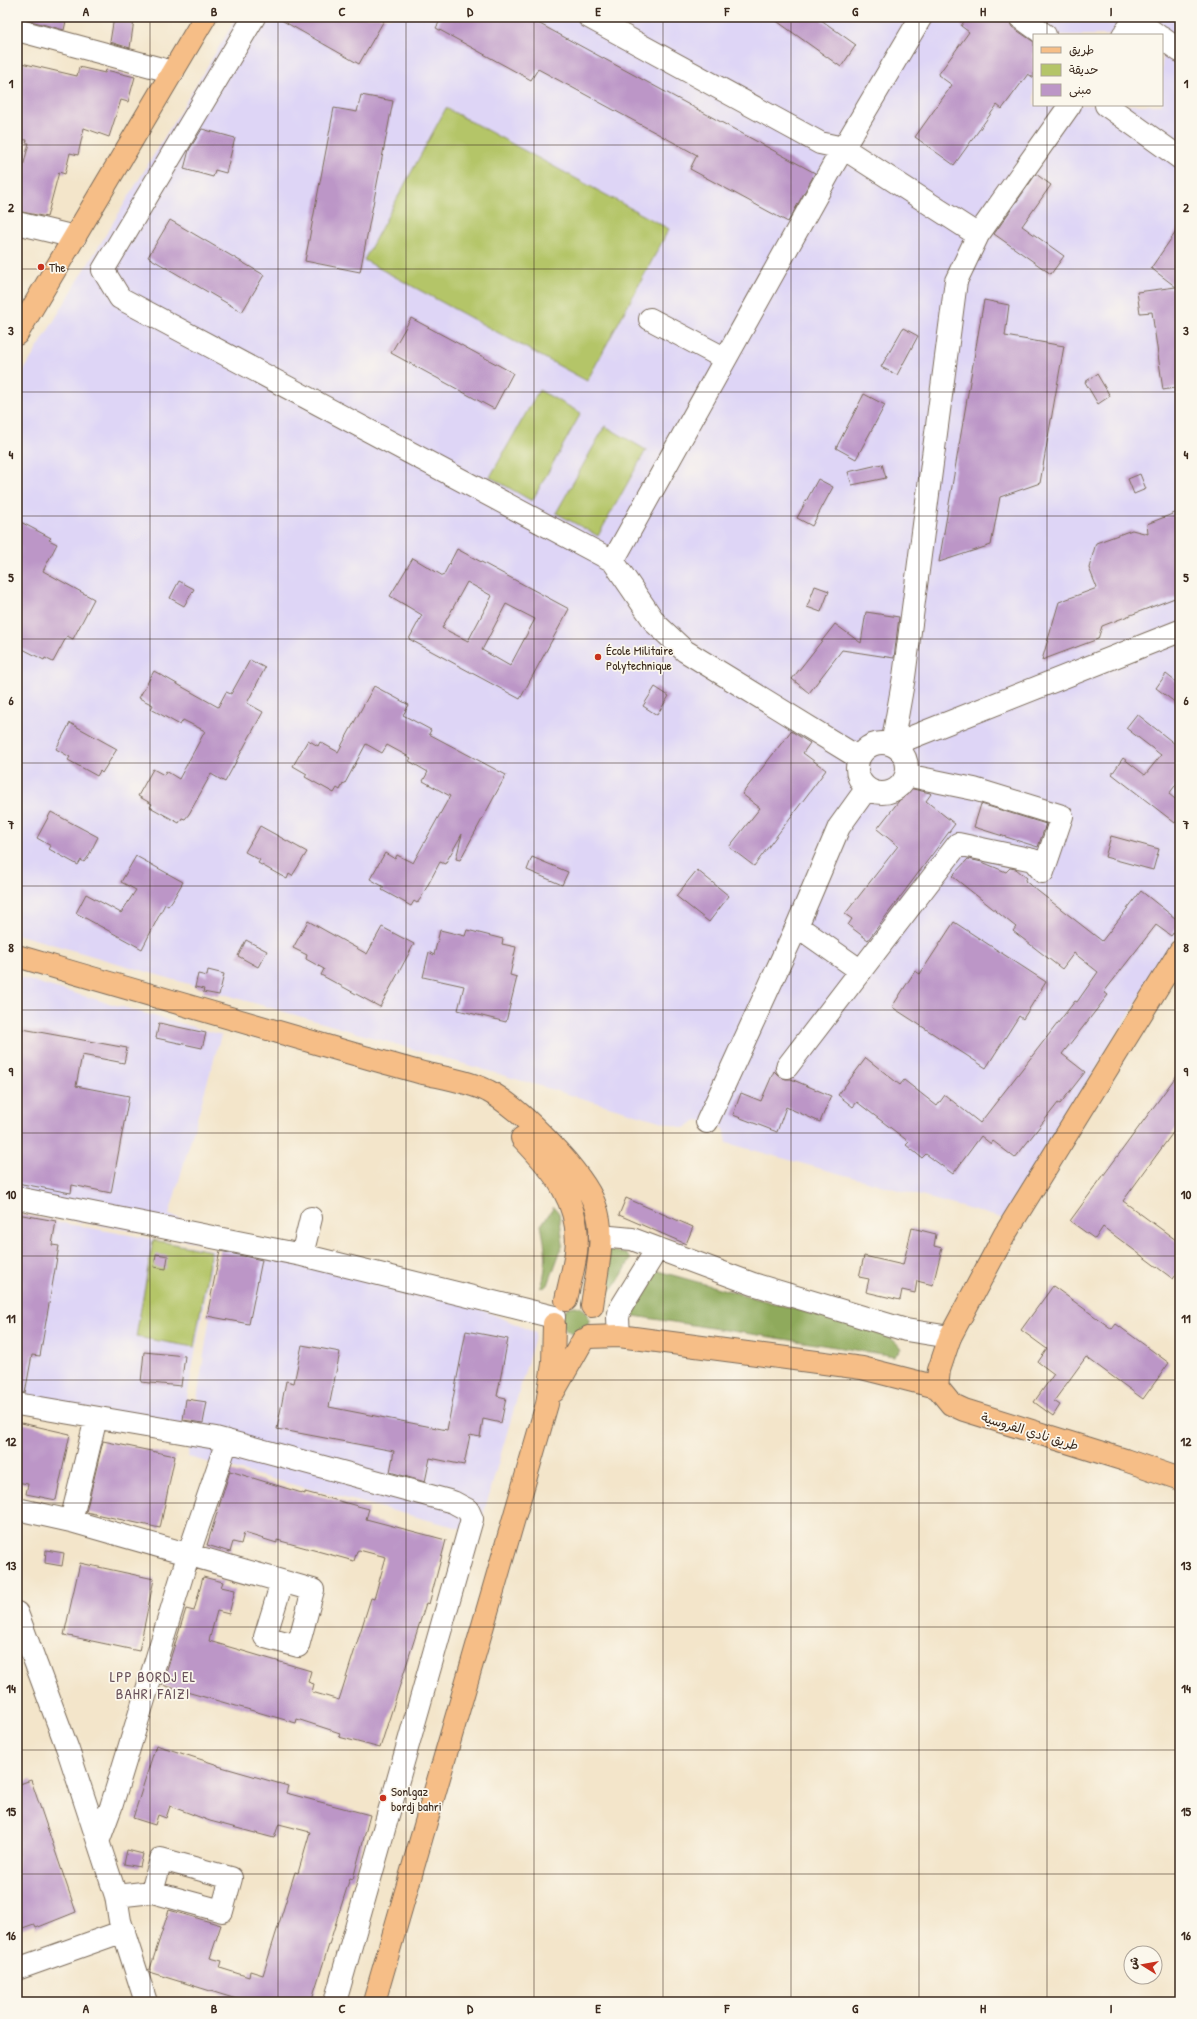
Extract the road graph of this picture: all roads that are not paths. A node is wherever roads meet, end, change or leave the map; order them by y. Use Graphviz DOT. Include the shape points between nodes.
graph roads {
  1 [pos="205,17"];
  2 [pos="254,17"];
  3 [pos="589,17"];
  4 [pos="921,17"];
  5 [pos="1020,17"];
  6 [pos="1132,24"];
  7 [pos="17,30"];
  8 [pos="1044,34"];
  9 [pos="1155,34"];
  10 [pos="1163,39"];
  11 [pos="1180,51"];
  12 [pos="173,72"];
  13 [pos="1069,106"];
  14 [pos="1108,106"];
  15 [pos="843,148"];
  16 [pos="1177,150"];
  17 [pos="17,224"];
  18 [pos="978,235"];
  19 [pos="75,237"];
  20 [pos="650,319"];
  21 [pos="17,334"];
  22 [pos="724,358"];
  23 [pos="613,561"];
  24 [pos="1180,631"];
  25 [pos="892,744"];
  26 [pos="859,758"];
  27 [pos="906,775"];
  28 [pos="867,788"];
  29 [pos="797,926"];
  30 [pos="1180,951"];
  31 [pos="17,956"];
  32 [pos="861,971"];
  33 [pos="787,1067"];
  34 [pos="424,1073"];
  35 [pos="707,1122"];
  36 [pos="17,1198"];
  37 [pos="311,1218"];
  38 [pos="600,1236"];
  39 [pos="652,1247"];
  40 [pos="302,1256"];
  41 [pos="558,1314"];
  42 [pos="591,1323"];
  43 [pos="619,1336"];
  44 [pos="950,1337"];
  45 [pos="937,1387"];
  46 [pos="17,1404"];
  47 [pos="547,1404"];
  48 [pos="96,1418"];
  49 [pos="227,1441"];
  50 [pos="1180,1479"];
  51 [pos="17,1509"];
  52 [pos="71,1521"];
  53 [pos="188,1556"];
  54 [pos="282,1582"];
  55 [pos="17,1614"];
  56 [pos="98,1842"];
  57 [pos="152,1892"];
  58 [pos="116,1896"];
  59 [pos="124,1931"];
  60 [pos="17,1970"];
  61 [pos="146,2002"];
  62 [pos="335,2002"];
  63 [pos="374,2002"];
  1 -- 12 [label="main road"];
  2 -- 23 [label="street" via="103,270 120,298"];
  3 -- 15 [label="street" via="820,143"];
  4 -- 15 [label="street"];
  5 -- 8 [label="street"];
  6 -- 9 [label="street"];
  7 -- 12 [label="street"];
  10 -- 11 [label="street"];
  12 -- 19 [label="main road"];
  13 -- 18 [label="street"];
  14 -- 16 [label="street"];
  15 -- 18 [label="street"];
  15 -- 22 [label="street"];
  17 -- 19 [label="street"];
  18 -- 25 [label="street" via="956,281 904,677"];
  19 -- 21 [label="main road"];
  20 -- 22 [label="street"];
  22 -- 23 [label="street"];
  23 -- 26 [label="street" via="656,624 685,650"];
  24 -- 25 [label="street"];
  25 -- 26 [label="street" via="873,744"];
  25 -- 27 [label="street" via="906,759"];
  26 -- 28 [label="street" via="858,774"];
  27 -- 28 [label="street" via="903,783 890,792 878,792"];
  27 -- 32 [label="street" via="974,789 1062,816 1043,872 1032,860 958,844"];
  28 -- 29 [label="street" via="839,827"];
  29 -- 32 [label="street"];
  29 -- 35 [label="street"];
  30 -- 44 [label="main road" via="1005,1234"];
  31 -- 34 [label="main road"];
  32 -- 33 [label="street"];
  34 -- 38 [label="main road" via="453,1078 489,1092 522,1117 578,1174 596,1206"];
  34 -- 41 [label="main road" via="441,1085 464,1093 501,1115 545,1162 567,1194 575,1215 576,1253"];
  36 -- 40 [label="street"];
  37 -- 40 [label="street"];
  38 -- 39 [label="street" via="624,1238"];
  38 -- 42 [label="main road"];
  39 -- 42 [label="street" via="613,1299"];
  39 -- 43 [label="street" via="620,1309"];
  39 -- 44 [label="street" via="798,1298 916,1332"];
  40 -- 41 [label="street"];
  41 -- 42 [label="main road" via="580,1298"];
  41 -- 42 [label="main road" via="556,1331 568,1340"];
  41 -- 47 [label="main road"];
  42 -- 43 [label="main road"];
  42 -- 47 [label="main road"];
  43 -- 45 [label="main road" via="862,1368"];
  44 -- 45 [label="main road" via="939,1370"];
  45 -- 50 [label="main road, طريق نادي الفروسية" via="951,1404 964,1410"];
  46 -- 48 [label="street"];
  47 -- 63 [label="main road"];
  48 -- 49 [label="street"];
  48 -- 52 [label="street"];
  49 -- 53 [label="street"];
  49 -- 62 [label="street" via="453,1502 468,1510 472,1519"];
  51 -- 52 [label="street"];
  52 -- 53 [label="street"];
  53 -- 54 [label="street"];
  53 -- 56 [label="street"];
  55 -- 56 [label="street" via="68,1750"];
  56 -- 58 [label="street"];
  57 -- 58 [label="street"];
  58 -- 59 [label="street"];
  59 -- 60 [label="street"];
  59 -- 61 [label="street"];
}
